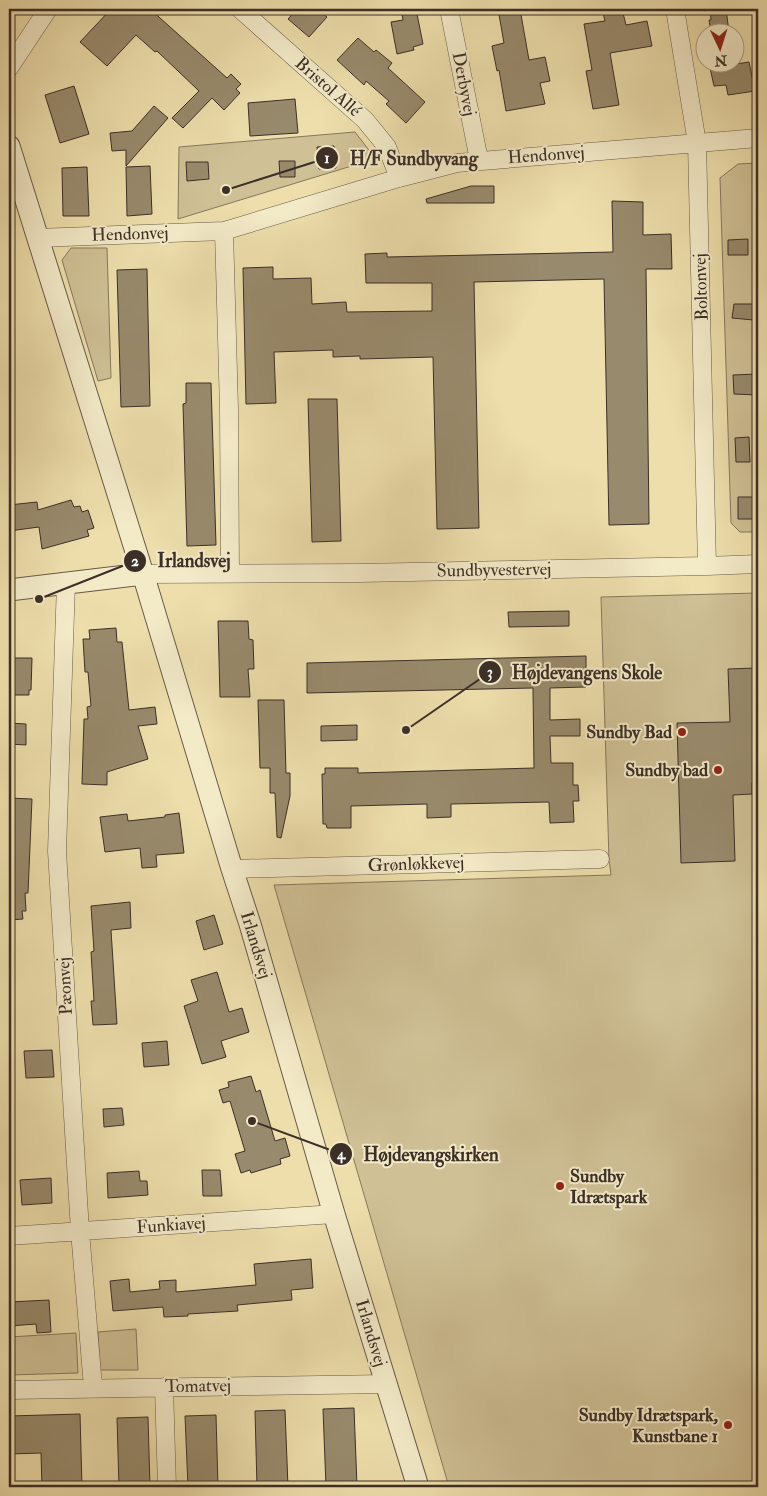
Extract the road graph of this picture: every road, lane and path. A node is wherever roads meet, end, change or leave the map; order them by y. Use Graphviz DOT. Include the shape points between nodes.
graph roads {
  1 [pos="48,9"];
  2 [pos="240,9"];
  3 [pos="449,9"];
  4 [pos="675,9"];
  5 [pos="9,68"];
  6 [pos="758,138"];
  7 [pos="697,144"];
  8 [pos="9,146"];
  9 [pos="479,160"];
  10 [pos="399,178"];
  11 [pos="224,231"];
  12 [pos="37,238"];
  13 [pos="758,564"];
  14 [pos="707,566"];
  15 [pos="230,573"];
  16 [pos="143,574"];
  17 [pos="66,583"];
  18 [pos="9,590"];
  19 [pos="600,859"];
  20 [pos="232,869"];
  21 [pos="334,1214"];
  22 [pos="80,1231"];
  23 [pos="9,1236"];
  24 [pos="387,1384"];
  25 [pos="93,1387"];
  26 [pos="164,1387"];
  27 [pos="9,1390"];
  28 [pos="167,1487"];
  29 [pos="418,1487"];
  1 -- 5 [label="street"];
  2 -- 10 [label="street, Bristol Allé" via="365,120 387,147"];
  3 -- 9 [label="street, Derbyvej"];
  4 -- 7 [label="street, Boltonvej"];
  6 -- 7 [label="street, Hendonvej"];
  7 -- 9 [label="street, Hendonvej"];
  7 -- 14 [label="street, Boltonvej"];
  8 -- 12 [label="street, Irlandsvej"];
  9 -- 10 [label="street, Hendonvej"];
  10 -- 11 [label="street, Hendonvej"];
  11 -- 12 [label="street, Hendonvej"];
  11 -- 15 [label="street"];
  12 -- 16 [label="street, Irlandsvej"];
  13 -- 14 [label="street, Sundbyvestervej"];
  14 -- 15 [label="street, Sundbyvestervej"];
  15 -- 16 [label="street, Sundbyvestervej"];
  16 -- 17 [label="street, Sundbyvestervej"];
  16 -- 20 [label="street, Irlandsvej"];
  17 -- 18 [label="street, Sundbyvestervej"];
  17 -- 22 [label="street, Pæonvej" via="57,851"];
  19 -- 20 [label="street, Grønløkkevej"];
  20 -- 21 [label="street, Irlandsvej"];
  21 -- 22 [label="street, Funkiavej"];
  21 -- 24 [label="street, Irlandsvej"];
  22 -- 23 [label="street, Funkiavej"];
  22 -- 25 [label="street, Pæonvej"];
  24 -- 26 [label="street, Tomatvej"];
  24 -- 29 [label="street, Irlandsvej"];
  25 -- 26 [label="street, Tomatvej"];
  25 -- 27 [label="street, Tomatvej"];
  26 -- 28 [label="street"];
}
